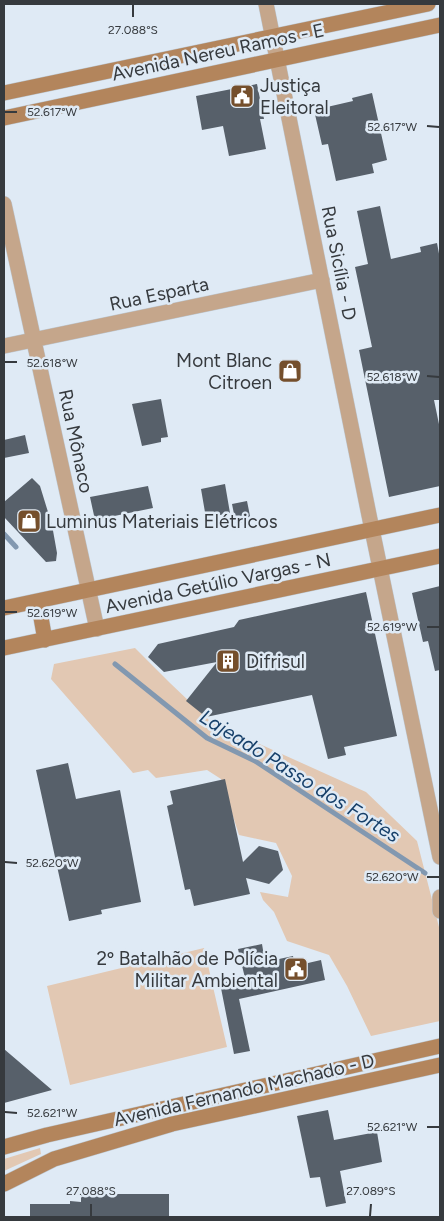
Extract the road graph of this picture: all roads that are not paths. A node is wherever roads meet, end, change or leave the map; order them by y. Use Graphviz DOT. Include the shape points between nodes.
graph roads {
  1 [pos="266,4"];
  2 [pos="428,4"];
  3 [pos="440,26"];
  4 [pos="273,36"];
  5 [pos="278,60"];
  6 [pos="107,71"];
  7 [pos="4,93"];
  8 [pos="112,95"];
  9 [pos="4,118"];
  10 [pos="4,204"];
  11 [pos="322,280"];
  12 [pos="34,340"];
  13 [pos="4,346"];
  14 [pos="440,515"];
  15 [pos="372,530"];
  16 [pos="440,556"];
  17 [pos="380,569"];
  18 [pos="88,590"];
  19 [pos="38,600"];
  20 [pos="4,608"];
  21 [pos="97,629"];
  22 [pos="46,640"];
  23 [pos="4,648"];
  24 [pos="440,857"];
  25 [pos="440,897"];
  26 [pos="440,911"];
  27 [pos="440,1046"];
  28 [pos="440,1065"];
  29 [pos="134,1116"];
  30 [pos="138,1134"];
  31 [pos="4,1147"];
  32 [pos="4,1184"];
  1 -- 4 [label="street, Rua Sicília - D"];
  2 -- 4 [label="street, Avenida Nereu Ramos - E"];
  3 -- 5 [label="street, Avenida Nereu Ramos - E"];
  4 -- 5 [label="street, Rua Sicília - D"];
  4 -- 6 [label="street, Avenida Nereu Ramos - E"];
  5 -- 8 [label="street, Avenida Nereu Ramos - E"];
  5 -- 11 [label="street, Rua Sicília - D"];
  6 -- 7 [label="street, Avenida Nereu Ramos - E"];
  6 -- 8 [label="street"];
  8 -- 9 [label="street, Avenida Nereu Ramos - E"];
  10 -- 12 [label="street, Rua Mônaco"];
  11 -- 12 [label="street, Rua Esparta"];
  11 -- 15 [label="street, Rua Sicília - D"];
  12 -- 13 [label="street, Rua Esparta"];
  12 -- 18 [label="street, Rua Mônaco"];
  14 -- 15 [label="street, Avenida Getúlio Vargas - N"];
  15 -- 17 [label="street, Rua Sicília - D"];
  15 -- 18 [label="street, Avenida Getúlio Vargas - N"];
  16 -- 17 [label="street, Avenida Getúlio Vargas - N"];
  17 -- 21 [label="street, Avenida Getúlio Vargas - N"];
  17 -- 24 [label="street, Rua Sicília - D"];
  18 -- 19 [label="street, Avenida Getúlio Vargas - N"];
  18 -- 21 [label="street, Rua Mônaco"];
  19 -- 20 [label="street, Avenida Getúlio Vargas - N"];
  19 -- 22 [label="street"];
  21 -- 22 [label="street, Avenida Getúlio Vargas - N"];
  22 -- 23 [label="street, Avenida Getúlio Vargas - N"];
  25 -- 26 [label="street"];
  27 -- 29 [label="street, Avenida Fernando Machado - D"];
  28 -- 30 [label="street, Avenida Fernando Machado - D"];
  29 -- 30 [label="street"];
  29 -- 31 [label="street, Avenida Fernando Machado - D"];
  30 -- 32 [label="street, Avenida Fernando Machado - D" via="54,1159"];
}
